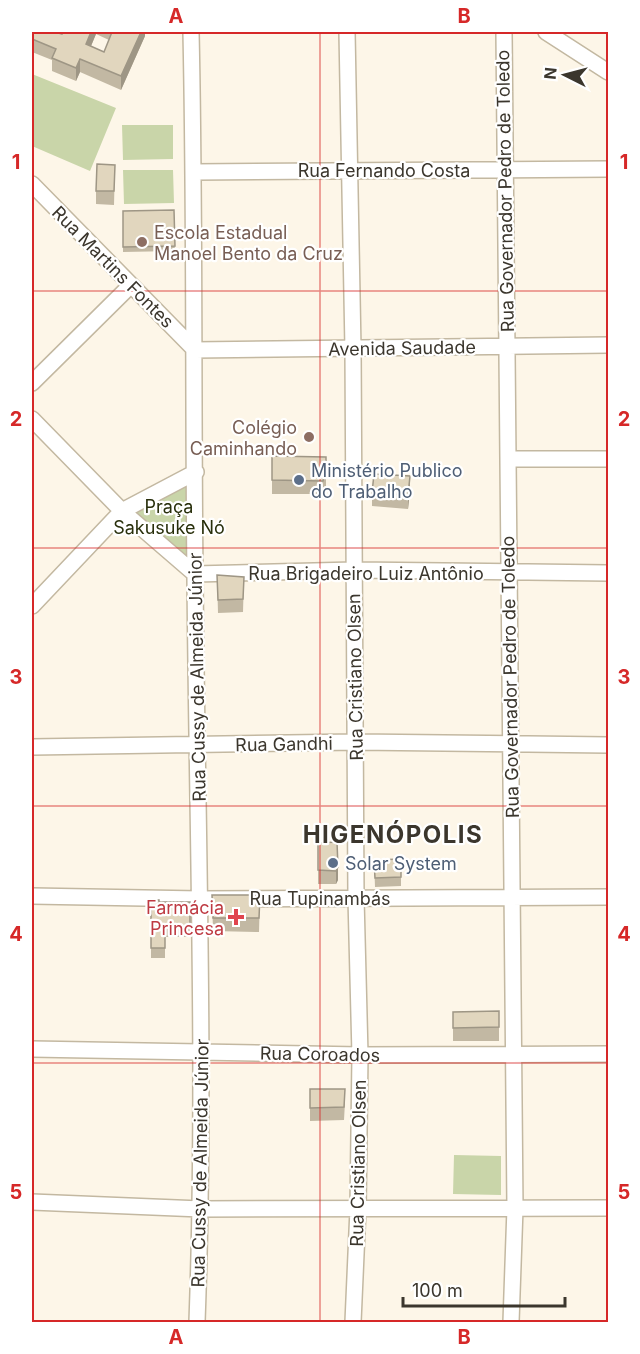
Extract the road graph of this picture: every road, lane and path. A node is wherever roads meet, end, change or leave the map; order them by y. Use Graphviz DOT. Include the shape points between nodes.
graph roads {
  1 [pos="191,32"];
  2 [pos="347,32"];
  3 [pos="504,32"];
  4 [pos="546,32"];
  5 [pos="609,72"];
  6 [pos="609,169"];
  7 [pos="350,170"];
  8 [pos="505,170"];
  9 [pos="195,172"];
  10 [pos="32,184"];
  11 [pos="131,285"];
  12 [pos="609,345"];
  13 [pos="507,347"];
  14 [pos="353,349"];
  15 [pos="195,350"];
  16 [pos="32,383"];
  17 [pos="32,419"];
  18 [pos="508,459"];
  19 [pos="609,459"];
  20 [pos="196,472"];
  21 [pos="122,510"];
  22 [pos="354,570"];
  23 [pos="509,573"];
  24 [pos="609,573"];
  25 [pos="195,574"];
  26 [pos="32,606"];
  27 [pos="356,742"];
  28 [pos="198,745"];
  29 [pos="510,746"];
  30 [pos="609,746"];
  31 [pos="32,747"];
  32 [pos="32,896"];
  33 [pos="609,897"];
  34 [pos="200,898"];
  35 [pos="356,898"];
  36 [pos="512,898"];
  37 [pos="32,1049"];
  38 [pos="202,1053"];
  39 [pos="609,1054"];
  40 [pos="360,1055"];
  41 [pos="513,1055"];
  42 [pos="32,1202"];
  43 [pos="514,1208"];
  44 [pos="609,1208"];
  45 [pos="201,1209"];
  46 [pos="358,1209"];
  47 [pos="197,1323"];
  48 [pos="353,1323"];
  49 [pos="511,1323"];
  1 -- 9 [label="street, Rua Cussy de Almeida Júnior"];
  2 -- 7 [label="street, Rua Cristiano Olsen"];
  3 -- 8 [label="street, Rua Governador Pedro de Toledo"];
  4 -- 5 [label="street"];
  6 -- 8 [label="street, Rua Fernando Costa"];
  7 -- 8 [label="street, Rua Fernando Costa"];
  7 -- 9 [label="street, Rua Fernando Costa"];
  7 -- 14 [label="street, Rua Cristiano Olsen"];
  8 -- 13 [label="street, Rua Governador Pedro de Toledo"];
  9 -- 15 [label="street, Rua Cussy de Almeida Júnior"];
  10 -- 11 [label="street, Rua Martins Fontes"];
  11 -- 15 [label="street, Rua Martins Fontes"];
  11 -- 16 [label="street"];
  12 -- 13 [label="street, Avenida Saudade"];
  13 -- 14 [label="street, Avenida Saudade"];
  13 -- 18 [label="street, Rua Governador Pedro de Toledo"];
  14 -- 15 [label="street, Avenida Saudade"];
  14 -- 22 [label="street, Rua Cristiano Olsen"];
  15 -- 20 [label="street, Rua Cussy de Almeida Júnior"];
  17 -- 21 [label="street"];
  18 -- 19 [label="street"];
  18 -- 23 [label="street, Rua Governador Pedro de Toledo"];
  20 -- 21 [label="street"];
  20 -- 25 [label="street, Rua Cussy de Almeida Júnior"];
  21 -- 25 [label="street"];
  21 -- 26 [label="street"];
  22 -- 23 [label="street, Rua Brigadeiro Luiz Antônio"];
  22 -- 25 [label="street, Rua Brigadeiro Luiz Antônio"];
  22 -- 27 [label="street, Rua Cristiano Olsen"];
  23 -- 24 [label="street, Rua Brigadeiro Luiz Antônio"];
  23 -- 29 [label="street, Rua Governador Pedro de Toledo"];
  25 -- 28 [label="street, Rua Cussy de Almeida Júnior"];
  27 -- 28 [label="street, Rua Gandhi"];
  27 -- 29 [label="street, Rua Gandhi"];
  27 -- 35 [label="street, Rua Cristiano Olsen"];
  28 -- 31 [label="street, Rua Gandhi"];
  28 -- 34 [label="street, Rua Cussy de Almeida Júnior"];
  29 -- 30 [label="street, Rua Gandhi"];
  29 -- 36 [label="street, Rua Governador Pedro de Toledo"];
  32 -- 34 [label="street, Rua Tupinambás"];
  33 -- 36 [label="street, Rua Tupinambás"];
  34 -- 35 [label="street, Rua Tupinambás"];
  34 -- 38 [label="street, Rua Cussy de Almeida Júnior"];
  35 -- 36 [label="street, Rua Tupinambás"];
  35 -- 40 [label="street, Rua Cristiano Olsen"];
  36 -- 41 [label="street, Rua Governador Pedro de Toledo"];
  37 -- 38 [label="street, Rua Coroados"];
  38 -- 40 [label="street, Rua Coroados"];
  38 -- 45 [label="street, Rua Cussy de Almeida Júnior"];
  39 -- 41 [label="street, Rua Coroados"];
  40 -- 41 [label="street, Rua Coroados"];
  40 -- 46 [label="street, Rua Cristiano Olsen"];
  41 -- 43 [label="street, Rua Governador Pedro de Toledo"];
  42 -- 45 [label="street"];
  43 -- 44 [label="street"];
  43 -- 46 [label="street"];
  43 -- 49 [label="street, Rua Governador Pedro de Toledo"];
  45 -- 46 [label="street"];
  45 -- 47 [label="street, Rua Cussy de Almeida Júnior"];
  46 -- 48 [label="street, Rua Cristiano Olsen"];
}
